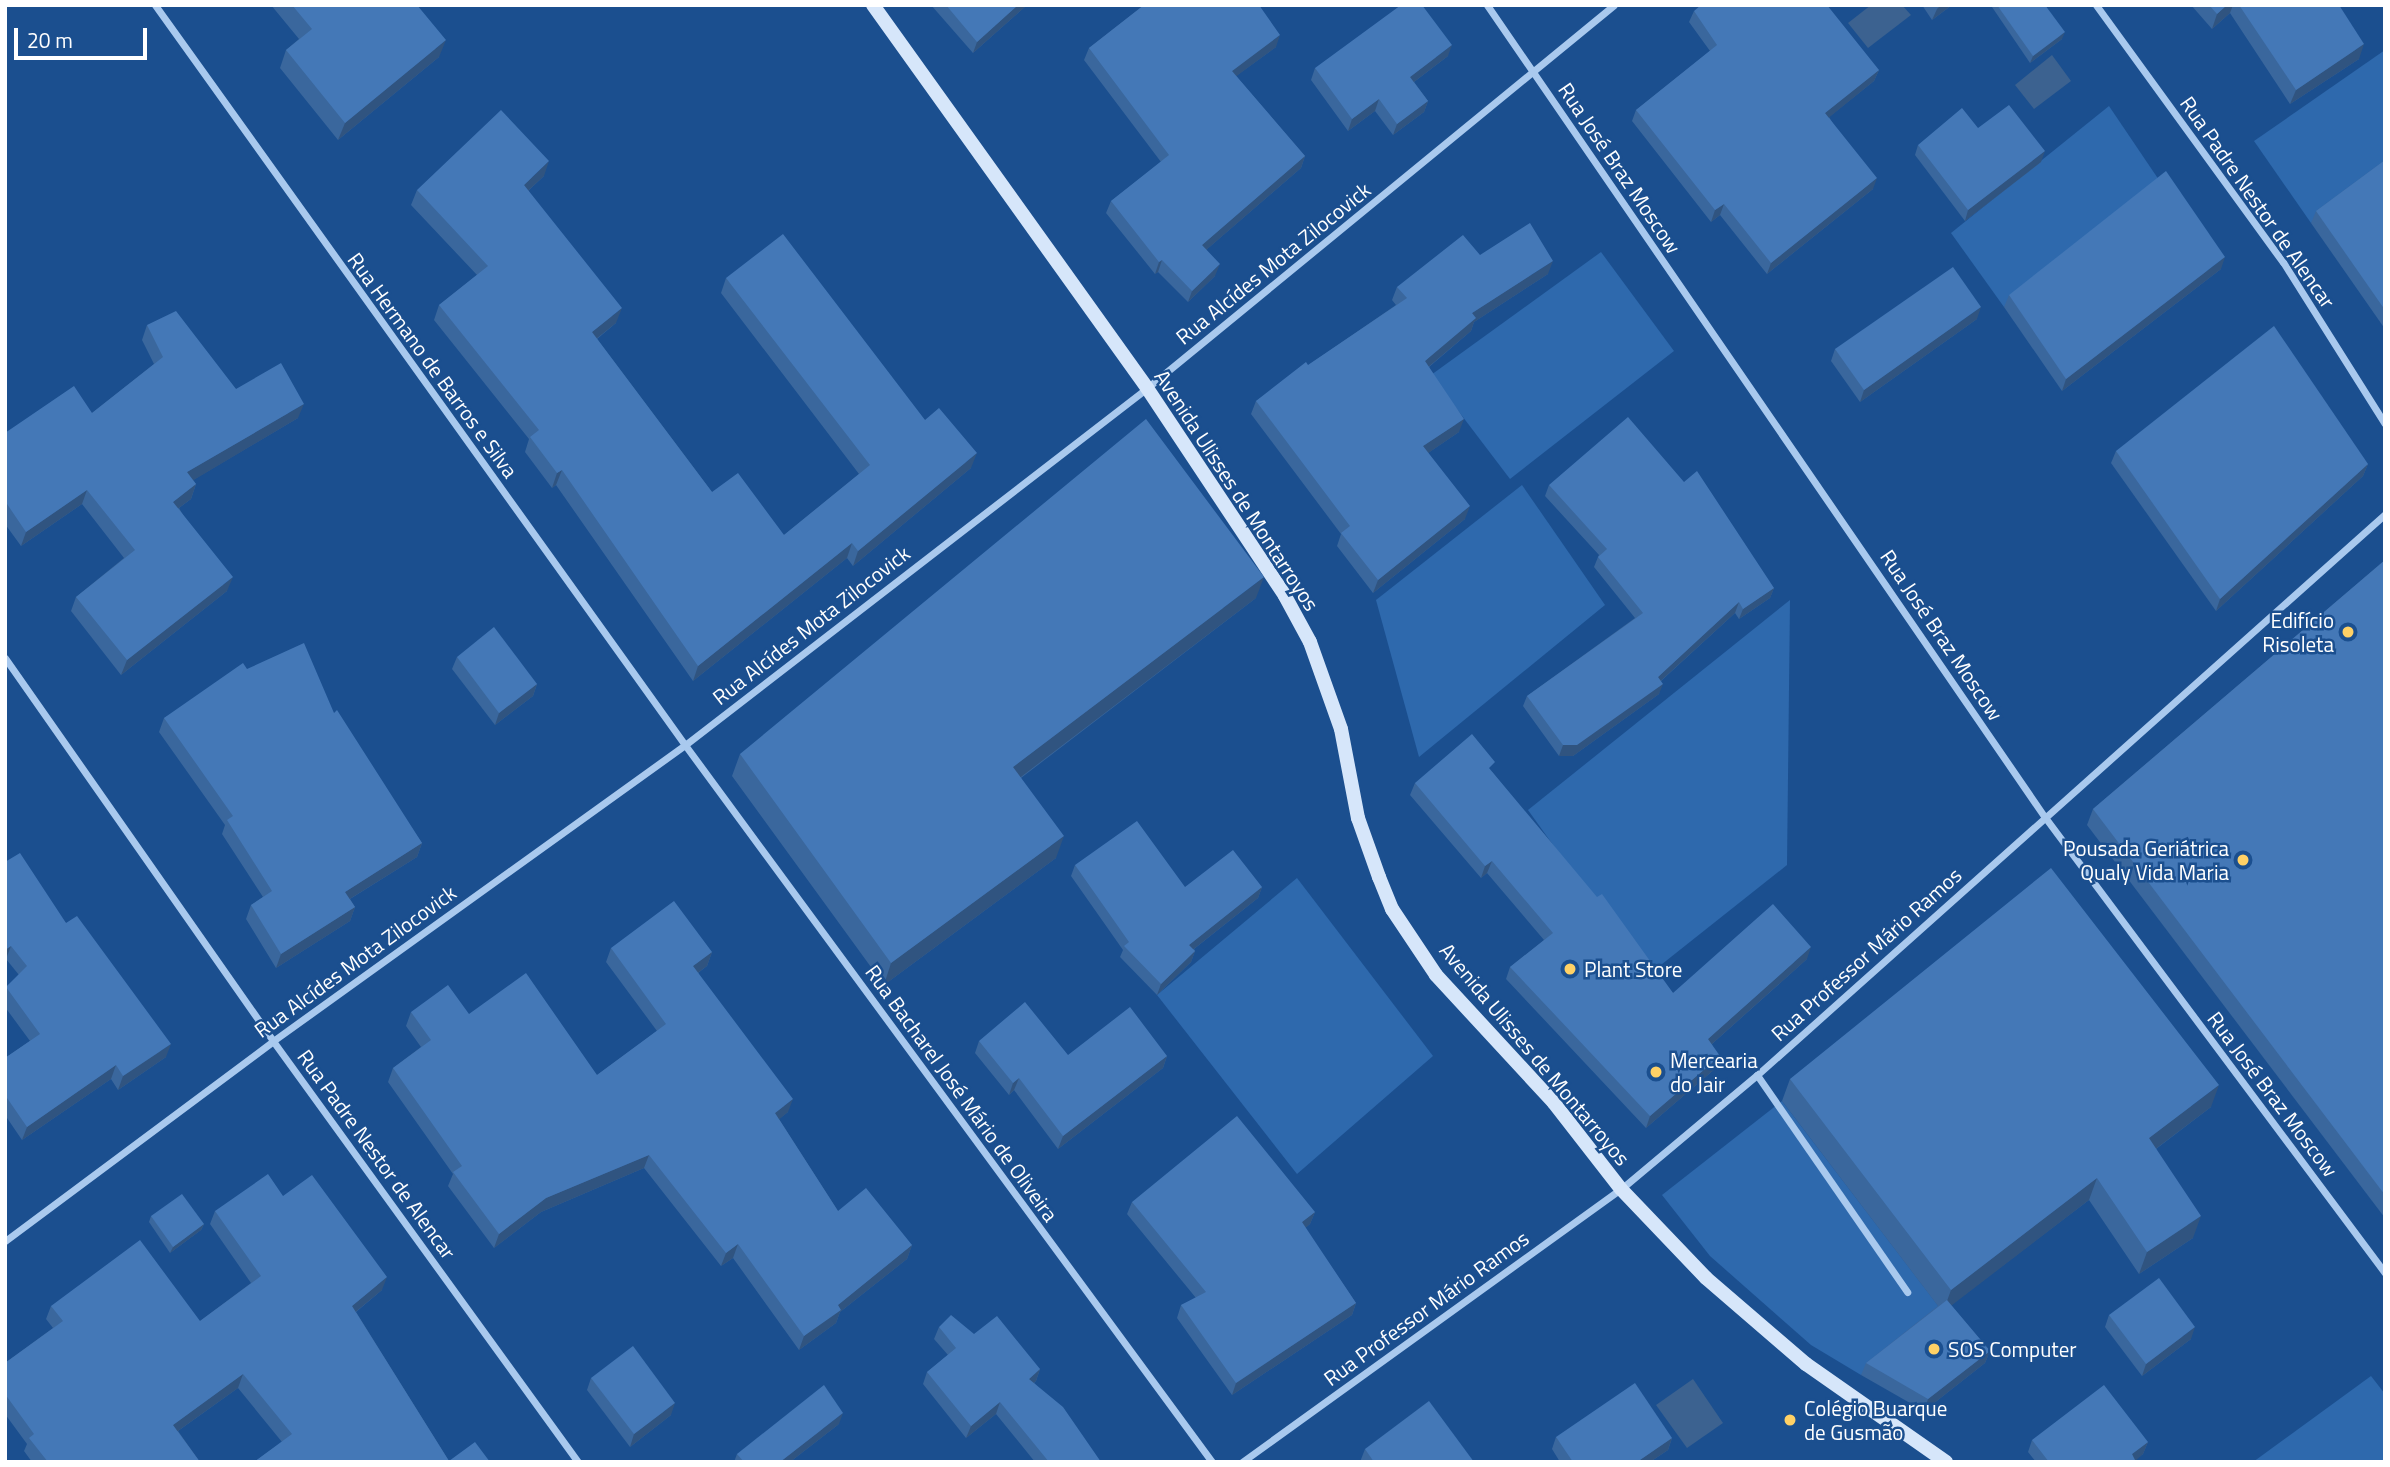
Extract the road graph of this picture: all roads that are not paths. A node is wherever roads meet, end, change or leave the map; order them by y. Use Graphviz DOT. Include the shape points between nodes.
graph roads {
  1 [pos="155,5"];
  2 [pos="873,5"];
  3 [pos="1487,5"];
  4 [pos="1614,5"];
  5 [pos="2096,5"];
  6 [pos="1534,74"];
  7 [pos="1147,388"];
  8 [pos="2385,424"];
  9 [pos="2385,513"];
  10 [pos="5,658"];
  11 [pos="685,745"];
  12 [pos="2044,816"];
  13 [pos="273,1041"];
  14 [pos="1757,1075"];
  15 [pos="1621,1189"];
  16 [pos="5,1241"];
  17 [pos="2385,1273"];
  18 [pos="1907,1292"];
  19 [pos="578,1462"];
  20 [pos="1212,1462"];
  21 [pos="1242,1462"];
  22 [pos="1946,1462"];
  1 -- 11 [label="street, Rua Hermano de Barros e Silva"];
  2 -- 7 [label="main road, Avenida Ulisses de Montarroyos"];
  3 -- 6 [label="street, Rua José Braz Moscow"];
  4 -- 6 [label="street, Rua Alcídes Mota Zilocovick"];
  5 -- 8 [label="street, Rua Padre Nestor de Alencar" via="2283,262"];
  6 -- 7 [label="street, Rua Alcídes Mota Zilocovick"];
  6 -- 12 [label="street, Rua José Braz Moscow"];
  7 -- 11 [label="street, Rua Alcídes Mota Zilocovick"];
  7 -- 15 [label="main road, Avenida Ulisses de Montarroyos" via="1285,596 1310,642 1341,729 1358,818 1392,909 1436,975 1554,1103"];
  9 -- 12 [label="street, Rua Professor Mário Ramos"];
  10 -- 13 [label="street, Rua Padre Nestor de Alencar"];
  11 -- 13 [label="street, Rua Alcídes Mota Zilocovick"];
  11 -- 20 [label="street, Rua Bacharel José Mário de Oliveira"];
  12 -- 14 [label="street, Rua Professor Mário Ramos"];
  12 -- 17 [label="street, Rua José Braz Moscow"];
  13 -- 16 [label="street, Rua Alcídes Mota Zilocovick"];
  13 -- 19 [label="street, Rua Padre Nestor de Alencar"];
  14 -- 15 [label="street, Rua Professor Mário Ramos"];
  14 -- 18 [label="street"];
  15 -- 21 [label="street, Rua Professor Mário Ramos"];
  15 -- 22 [label="main road, Avenida Ulisses de Montarroyos" via="1755,1324"];
}
